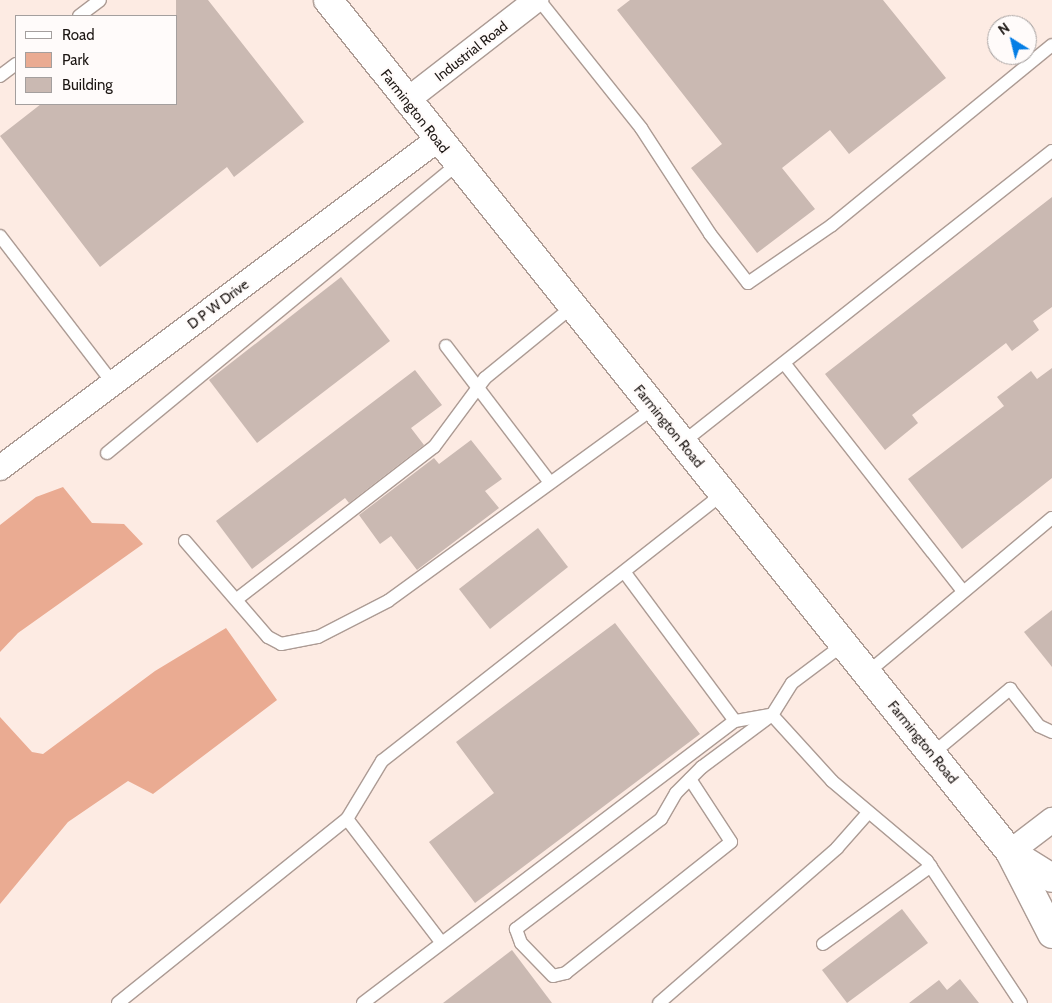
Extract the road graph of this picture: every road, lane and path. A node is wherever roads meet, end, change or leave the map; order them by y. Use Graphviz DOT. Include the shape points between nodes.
graph roads {
  1 [pos="100,0"];
  2 [pos="328,0"];
  3 [pos="538,0"];
  4 [pos="80,15"];
  5 [pos="1052,45"];
  6 [pos="15,65"];
  7 [pos="0,76"];
  8 [pos="406,101"];
  9 [pos="437,140"];
  10 [pos="1052,151"];
  11 [pos="457,164"];
  12 [pos="0,236"];
  13 [pos="572,307"];
  14 [pos="446,346"];
  15 [pos="784,363"];
  16 [pos="112,383"];
  17 [pos="477,387"];
  18 [pos="654,408"];
  19 [pos="682,443"];
  20 [pos="107,453"];
  21 [pos="0,468"];
  22 [pos="549,481"];
  23 [pos="723,494"];
  24 [pos="1052,518"];
  25 [pos="185,541"];
  26 [pos="625,573"];
  27 [pos="962,590"];
  28 [pos="237,599"];
  29 [pos="844,644"];
  30 [pos="867,672"];
  31 [pos="772,715"];
  32 [pos="735,721"];
  33 [pos="1052,732"];
  34 [pos="932,754"];
  35 [pos="690,779"];
  36 [pos="868,813"];
  37 [pos="347,819"];
  38 [pos="1052,820"];
  39 [pos="1010,852"];
  40 [pos="931,866"];
  41 [pos="1052,878"];
  42 [pos="1052,934"];
  43 [pos="440,942"];
  44 [pos="823,944"];
  45 [pos="118,1003"];
  46 [pos="363,1003"];
  47 [pos="659,1003"];
  48 [pos="1021,1003"];
  1 -- 4 [label="lane"];
  2 -- 8 [label="main road, Farmington Road"];
  3 -- 5 [label="lane" via="641,128 710,234 748,282 832,225"];
  3 -- 8 [label="street, Industrial Road"];
  6 -- 7 [label="lane"];
  8 -- 9 [label="main road, Farmington Road"];
  9 -- 11 [label="main road, Farmington Road"];
  9 -- 16 [label="street, D P W Drive"];
  10 -- 15 [label="lane"];
  11 -- 13 [label="main road, Farmington Road"];
  11 -- 20 [label="lane"];
  12 -- 16 [label="lane"];
  13 -- 17 [label="lane"];
  13 -- 18 [label="main road, Farmington Road"];
  14 -- 17 [label="lane"];
  15 -- 19 [label="lane"];
  15 -- 27 [label="lane"];
  16 -- 21 [label="street, D P W Drive"];
  17 -- 22 [label="lane"];
  17 -- 28 [label="lane" via="434,447"];
  18 -- 19 [label="main road, Farmington Road"];
  18 -- 22 [label="lane"];
  19 -- 23 [label="main road, Farmington Road"];
  22 -- 28 [label="lane" via="388,601 318,637 281,644 268,637"];
  23 -- 26 [label="lane"];
  23 -- 29 [label="main road, Farmington Road"];
  24 -- 27 [label="lane"];
  25 -- 28 [label="lane"];
  26 -- 32 [label="lane"];
  26 -- 37 [label="lane" via="382,761"];
  27 -- 30 [label="lane"];
  29 -- 30 [label="main road, Farmington Road"];
  29 -- 31 [label="lane" via="792,683"];
  30 -- 34 [label="main road, Farmington Road"];
  31 -- 32 [label="lane"];
  31 -- 35 [label="lane"];
  31 -- 36 [label="lane" via="832,781"];
  32 -- 43 [label="lane"];
  33 -- 34 [label="lane" via="1040,726 1010,689"];
  34 -- 39 [label="main road, Farmington Road"];
  35 -- 35 [label="lane" via="661,819 516,930 521,943 553,976 566,973 731,842"];
  36 -- 40 [label="lane"];
  36 -- 47 [label="lane" via="837,848"];
  37 -- 43 [label="lane"];
  37 -- 45 [label="lane"];
  38 -- 39 [label="street"];
  39 -- 41 [label="main road, Farmington Road"];
  39 -- 42 [label="main road, Farmington Road"];
  40 -- 44 [label="lane"];
  40 -- 48 [label="lane"];
  43 -- 46 [label="lane"];
}
